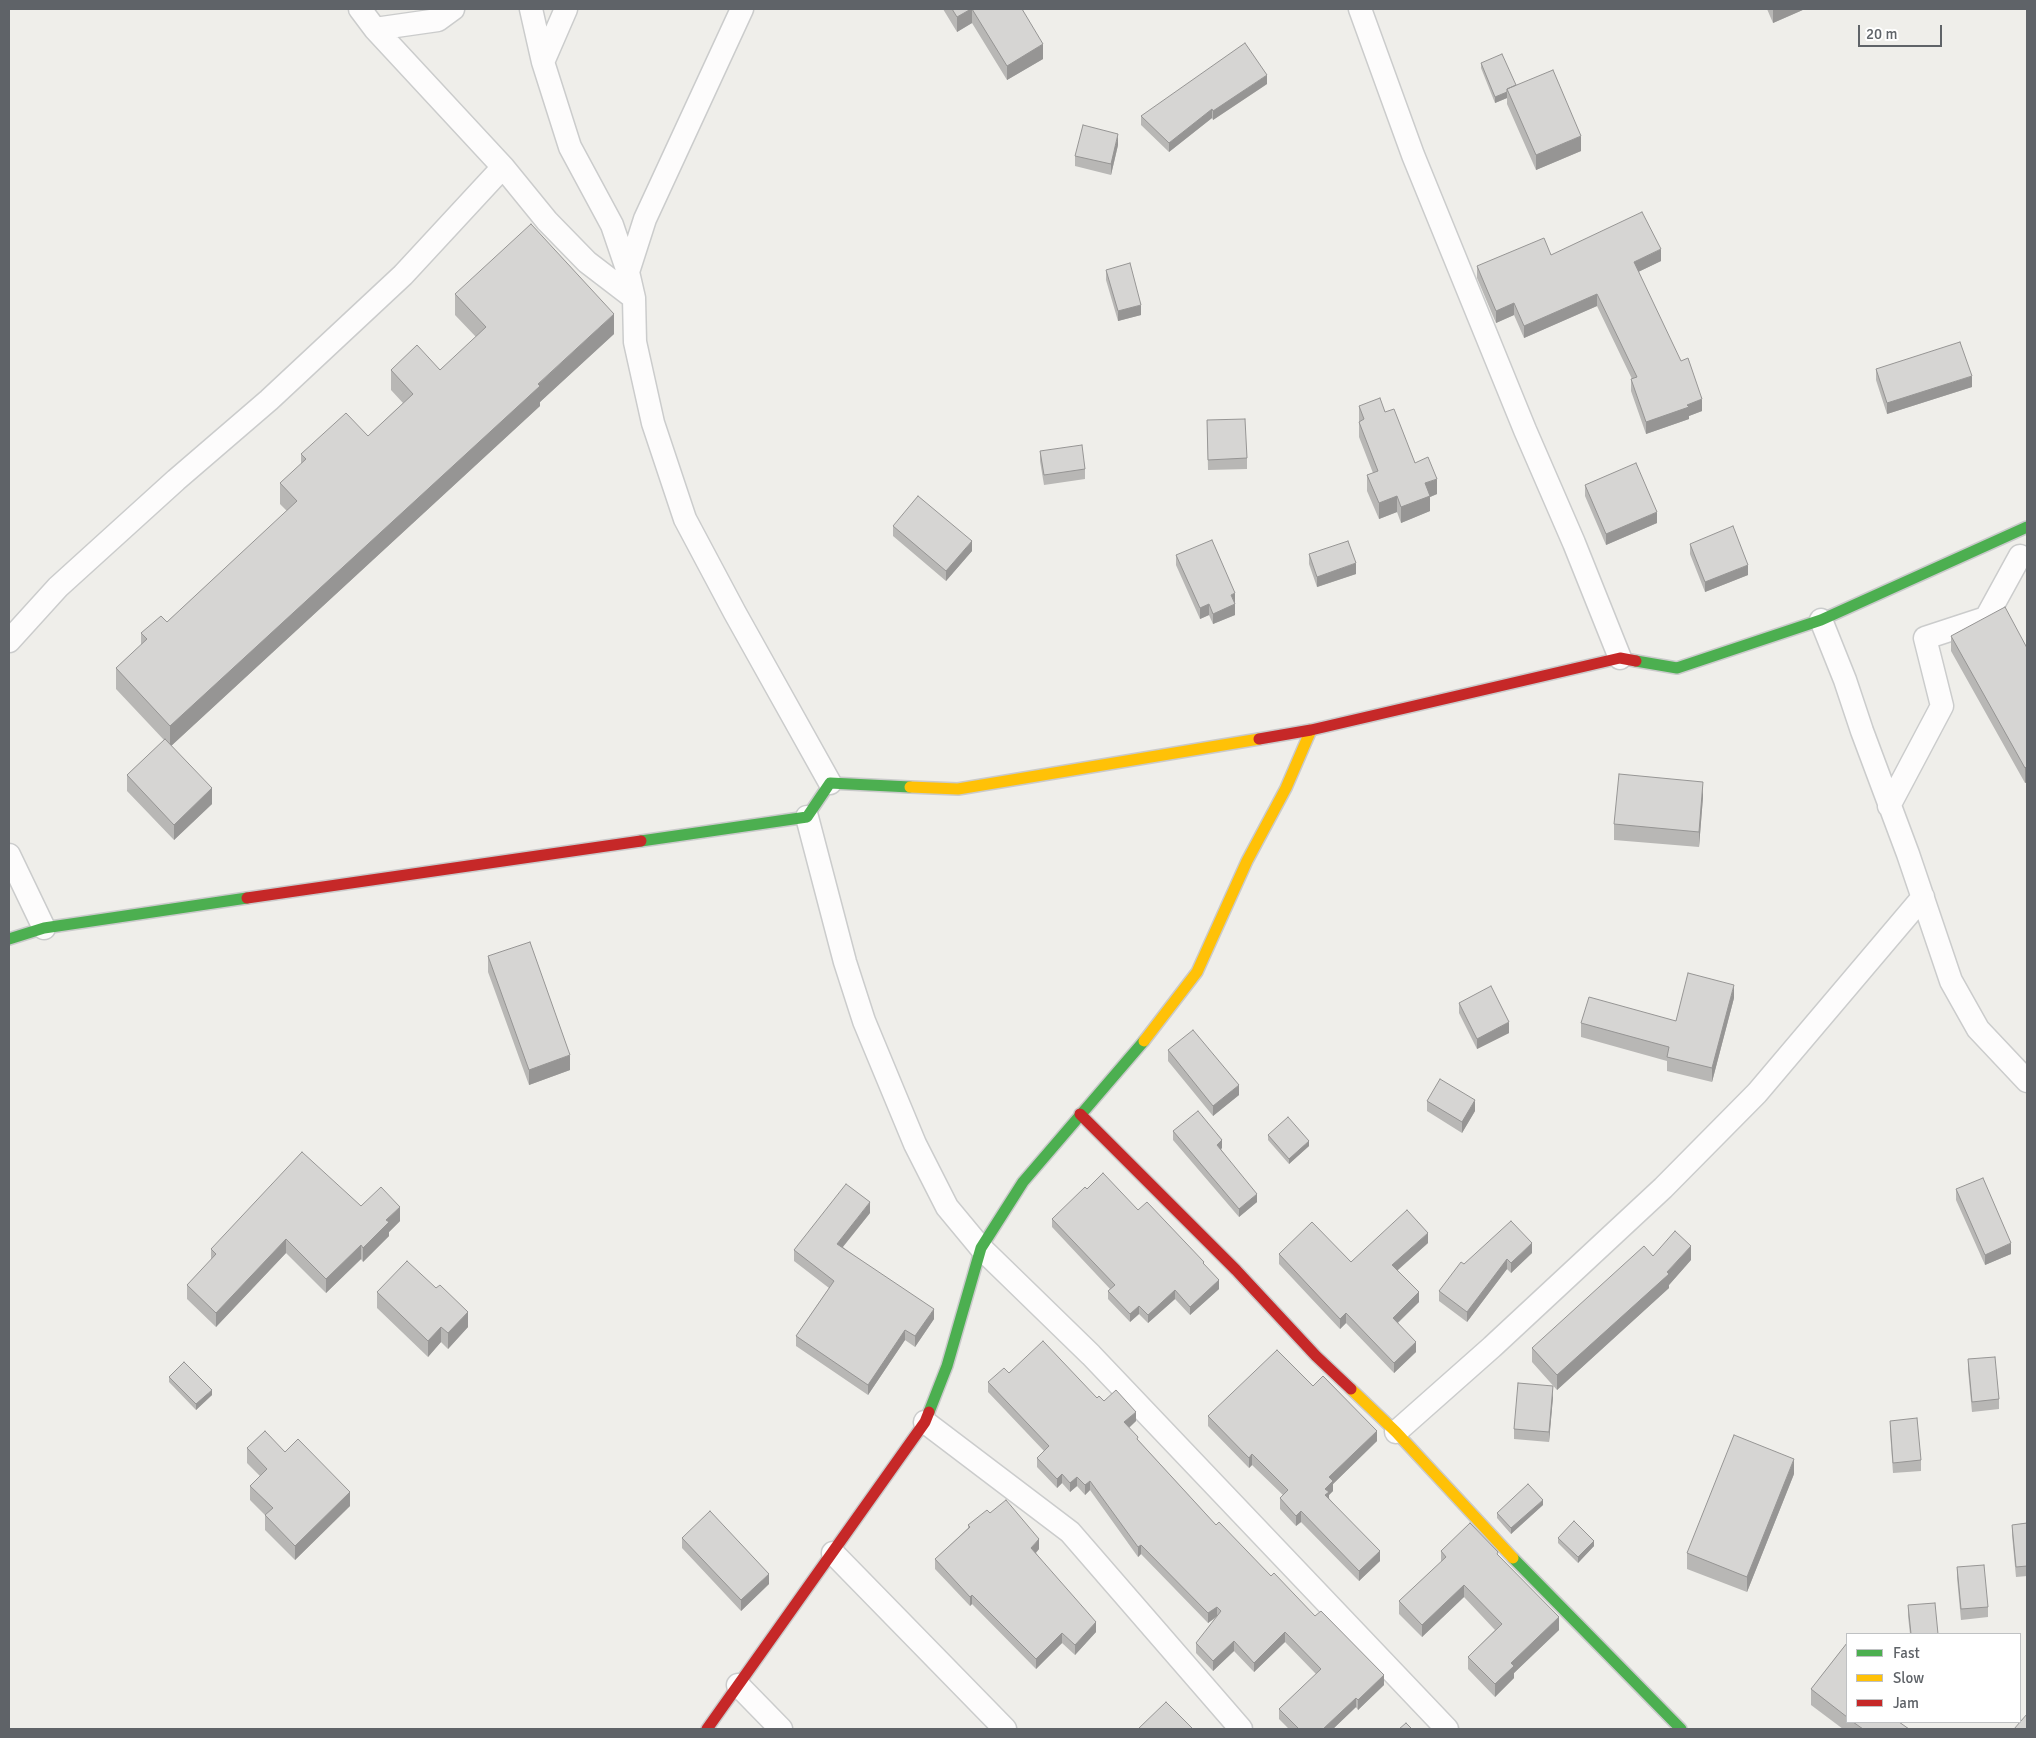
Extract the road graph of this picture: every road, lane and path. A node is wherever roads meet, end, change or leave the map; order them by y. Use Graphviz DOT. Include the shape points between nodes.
graph roads {
  1 [pos="360,9"];
  2 [pos="453,9"];
  3 [pos="531,9"];
  4 [pos="566,9"];
  5 [pos="742,9"];
  6 [pos="1360,9"];
  7 [pos="375,29"];
  8 [pos="542,62"];
  9 [pos="503,167"];
  10 [pos="628,272"];
  11 [pos="634,298"];
  12 [pos="2027,527"];
  13 [pos="2002,538"];
  14 [pos="2024,560"];
  15 [pos="1821,620"];
  16 [pos="9,641"];
  17 [pos="1620,658"];
  18 [pos="1311,730"];
  19 [pos="830,783"];
  20 [pos="1889,806"];
  21 [pos="806,817"];
  22 [pos="9,855"];
  23 [pos="1923,898"];
  24 [pos="44,928"];
  25 [pos="9,939"];
  26 [pos="2027,1081"];
  27 [pos="1080,1114"];
  28 [pos="981,1248"];
  29 [pos="925,1422"];
  30 [pos="1396,1432"];
  31 [pos="833,1554"];
  32 [pos="738,1685"];
  33 [pos="707,1729"];
  34 [pos="781,1729"];
  35 [pos="1005,1729"];
  36 [pos="1241,1729"];
  37 [pos="1447,1729"];
  38 [pos="1681,1729"];
  1 -- 7 [label="street"];
  2 -- 7 [label="street" via="438,20"];
  3 -- 8 [label="street"];
  4 -- 8 [label="street"];
  5 -- 10 [label="street" via="645,219"];
  6 -- 17 [label="street" via="1412,155"];
  7 -- 9 [label="street"];
  8 -- 10 [label="street" via="570,147 612,225"];
  9 -- 11 [label="street" via="587,262"];
  9 -- 16 [label="street" via="403,275 270,400 58,587"];
  10 -- 11 [label="street"];
  11 -- 19 [label="street" via="635,342 653,423 685,519"];
  12 -- 13 [label="street"];
  13 -- 14 [label="street"];
  13 -- 15 [label="street"];
  14 -- 20 [label="street" via="1986,618 1925,638 1942,706"];
  15 -- 17 [label="street" via="1677,668"];
  15 -- 20 [label="street"];
  17 -- 18 [label="street"];
  18 -- 19 [label="street" via="958,789"];
  18 -- 27 [label="street" via="1197,972 1147,1037"];
  19 -- 21 [label="street"];
  20 -- 23 [label="street"];
  21 -- 24 [label="street"];
  21 -- 28 [label="street" via="845,962 885,1073 915,1144 947,1207"];
  22 -- 24 [label="street"];
  23 -- 26 [label="street" via="1951,981 1978,1029"];
  23 -- 30 [label="street" via="1757,1092 1670,1181"];
  24 -- 25 [label="street"];
  27 -- 28 [label="street" via="1023,1182"];
  27 -- 30 [label="street" via="1236,1270 1316,1356"];
  28 -- 29 [label="street" via="947,1366"];
  28 -- 37 [label="street" via="1091,1355"];
  29 -- 31 [label="street"];
  29 -- 36 [label="street" via="1070,1532"];
  30 -- 38 [label="street" via="1536,1582"];
  31 -- 32 [label="street"];
  31 -- 35 [label="street"];
  32 -- 33 [label="street"];
  32 -- 34 [label="street"];
}
